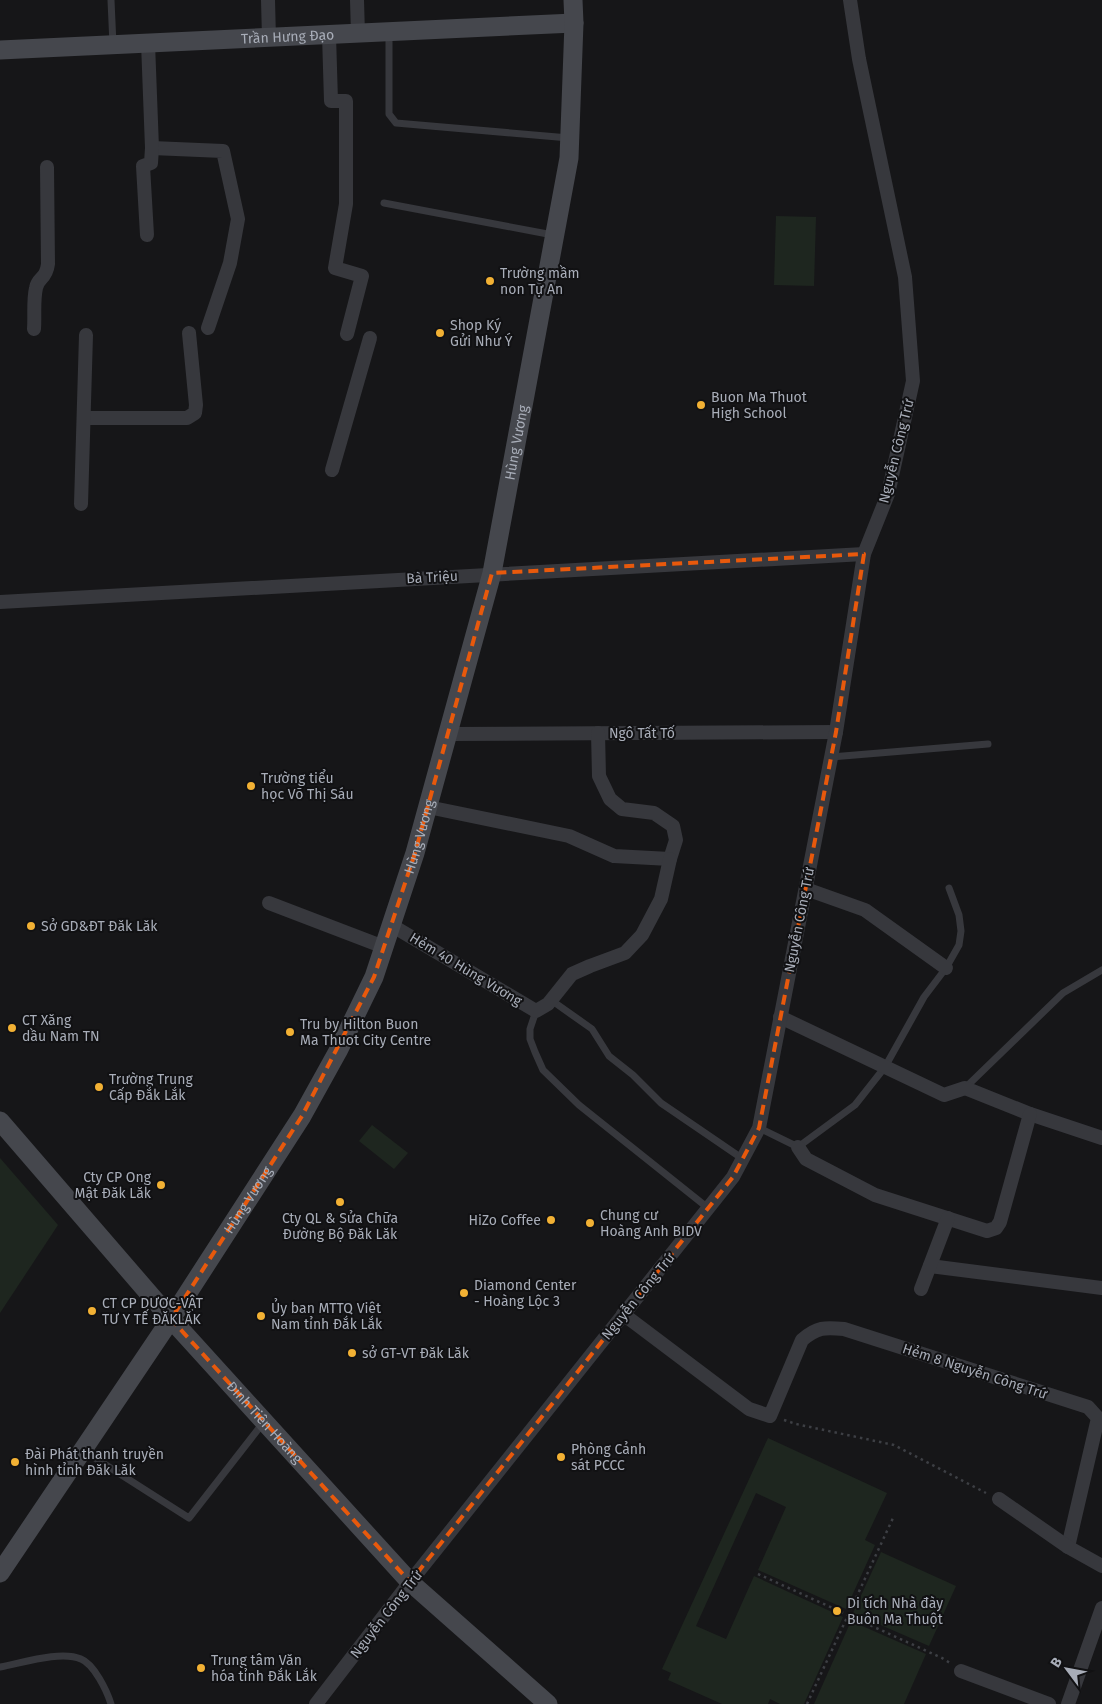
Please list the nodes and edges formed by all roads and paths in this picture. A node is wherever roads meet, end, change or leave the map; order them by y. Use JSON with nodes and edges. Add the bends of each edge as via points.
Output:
{"nodes":[{"id":1,"x":111,"y":0,"type":"edge"},
{"id":2,"x":268,"y":0,"type":"edge"},
{"id":3,"x":358,"y":0,"type":"edge"},
{"id":4,"x":573,"y":0,"type":"edge"},
{"id":5,"x":850,"y":0,"type":"edge"},
{"id":6,"x":574,"y":23,"type":"junction"},
{"id":7,"x":388,"y":32,"type":"junction"},
{"id":8,"x":358,"y":34,"type":"junction"},
{"id":9,"x":329,"y":35,"type":"junction"},
{"id":10,"x":269,"y":38,"type":"junction"},
{"id":11,"x":148,"y":43,"type":"junction"},
{"id":12,"x":113,"y":45,"type":"junction"},
{"id":13,"x":0,"y":50,"type":"edge"},
{"id":14,"x":570,"y":138,"type":"junction"},
{"id":15,"x":152,"y":148,"type":"junction"},
{"id":16,"x":47,"y":167,"type":"dead end"},
{"id":17,"x":384,"y":203,"type":"dead end"},
{"id":18,"x":147,"y":235,"type":"dead end"},
{"id":19,"x":554,"y":235,"type":"junction"},
{"id":20,"x":208,"y":328,"type":"dead end"},
{"id":21,"x":34,"y":329,"type":"dead end"},
{"id":22,"x":189,"y":333,"type":"dead end"},
{"id":23,"x":346,"y":334,"type":"dead end"},
{"id":24,"x":86,"y":335,"type":"dead end"},
{"id":25,"x":370,"y":338,"type":"dead end"},
{"id":26,"x":84,"y":418,"type":"junction"},
{"id":27,"x":332,"y":470,"type":"dead end"},
{"id":28,"x":81,"y":504,"type":"dead end"},
{"id":29,"x":864,"y":554,"type":"junction"},
{"id":30,"x":492,"y":573,"type":"junction"},
{"id":31,"x":0,"y":602,"type":"edge"},
{"id":32,"x":836,"y":732,"type":"junction"},
{"id":33,"x":598,"y":733,"type":"junction"},
{"id":34,"x":449,"y":734,"type":"junction"},
{"id":35,"x":988,"y":744,"type":"dead end"},
{"id":36,"x":831,"y":757,"type":"junction"},
{"id":37,"x":428,"y":807,"type":"junction"},
{"id":38,"x":670,"y":860,"type":"junction"},
{"id":39,"x":949,"y":888,"type":"dead end"},
{"id":40,"x":806,"y":889,"type":"junction"},
{"id":41,"x":270,"y":903,"type":"dead end"},
{"id":42,"x":391,"y":925,"type":"junction"},
{"id":43,"x":384,"y":947,"type":"junction"},
{"id":44,"x":946,"y":968,"type":"junction"},
{"id":45,"x":1102,"y":970,"type":"edge"},
{"id":46,"x":551,"y":1000,"type":"junction"},
{"id":47,"x":536,"y":1011,"type":"junction"},
{"id":48,"x":780,"y":1017,"type":"junction"},
{"id":49,"x":885,"y":1067,"type":"junction"},
{"id":50,"x":965,"y":1088,"type":"junction"},
{"id":51,"x":1030,"y":1114,"type":"junction"},
{"id":52,"x":0,"y":1121,"type":"edge"},
{"id":53,"x":759,"y":1128,"type":"junction"},
{"id":54,"x":1102,"y":1138,"type":"edge"},
{"id":55,"x":798,"y":1147,"type":"junction"},
{"id":56,"x":743,"y":1158,"type":"junction"},
{"id":57,"x":708,"y":1208,"type":"junction"},
{"id":58,"x":948,"y":1218,"type":"junction"},
{"id":59,"x":930,"y":1266,"type":"junction"},
{"id":60,"x":1102,"y":1288,"type":"edge"},
{"id":61,"x":921,"y":1289,"type":"dead end"},
{"id":62,"x":624,"y":1314,"type":"junction"},
{"id":63,"x":171,"y":1319,"type":"junction"},
{"id":64,"x":770,"y":1416,"type":"junction"},
{"id":65,"x":264,"y":1422,"type":"junction"},
{"id":66,"x":84,"y":1451,"type":"junction"},
{"id":67,"x":999,"y":1499,"type":"joint"},
{"id":68,"x":893,"y":1518,"type":"dead end"},
{"id":69,"x":1068,"y":1547,"type":"junction"},
{"id":70,"x":1102,"y":1566,"type":"edge"},
{"id":71,"x":2,"y":1568,"type":"edge"},
{"id":72,"x":758,"y":1574,"type":"dead end"},
{"id":73,"x":410,"y":1582,"type":"junction"},
{"id":74,"x":1102,"y":1608,"type":"edge"},
{"id":75,"x":848,"y":1615,"type":"junction"},
{"id":76,"x":942,"y":1658,"type":"dead end"},
{"id":77,"x":0,"y":1667,"type":"edge"},
{"id":78,"x":961,"y":1671,"type":"dead end"},
{"id":79,"x":111,"y":1704,"type":"edge"},
{"id":80,"x":316,"y":1704,"type":"edge"},
{"id":81,"x":548,"y":1704,"type":"edge"},
{"id":82,"x":807,"y":1704,"type":"edge"},
{"id":83,"x":1049,"y":1704,"type":"edge"},
{"id":84,"x":1068,"y":1704,"type":"edge"}],
"edges":[{"from":1,"to":12,"type":"lane"},
{"from":2,"to":10,"type":"street"},
{"from":3,"to":8,"type":"street"},
{"from":4,"to":6,"type":"street","name":"Hùng Vương"},
{"from":5,"to":29,"type":"street","name":"Nguyễn Công Trứ","via":[[905,277],[913,381],[888,494]]},
{"from":6,"to":7,"type":"street","name":"Trần Hưng Đạo"},
{"from":6,"to":14,"type":"street","name":"Hùng Vương"},
{"from":7,"to":8,"type":"street","name":"Trần Hưng Đạo"},
{"from":7,"to":14,"type":"lane","via":[[389,114],[396,122]]},
{"from":8,"to":9,"type":"street","name":"Trần Hưng Đạo"},
{"from":9,"to":10,"type":"street","name":"Trần Hưng Đạo"},
{"from":9,"to":23,"type":"street","via":[[331,101],[346,101],[346,204],[335,268],[362,276]]},
{"from":10,"to":11,"type":"street","name":"Trần Hưng Đạo"},
{"from":11,"to":12,"type":"street","name":"Trần Hưng Đạo"},
{"from":11,"to":15,"type":"street"},
{"from":12,"to":13,"type":"street","name":"Trần Hưng Đạo"},
{"from":14,"to":19,"type":"street","name":"Hùng Vương"},
{"from":15,"to":18,"type":"street","via":[[152,163],[143,166]]},
{"from":15,"to":20,"type":"street","via":[[223,151],[238,219],[230,262]]},
{"from":16,"to":21,"type":"street","via":[[48,264],[47,274],[36,288]]},
{"from":17,"to":19,"type":"lane"},
{"from":19,"to":30,"type":"street","name":"Hùng Vương"},
{"from":22,"to":26,"type":"street","via":[[195,413],[187,418]]},
{"from":24,"to":26,"type":"street"},
{"from":25,"to":27,"type":"street"},
{"from":26,"to":28,"type":"street"},
{"from":29,"to":30,"type":"street","name":"Bà Triệu"},
{"from":29,"to":32,"type":"street","name":"Nguyễn Công Trứ"},
{"from":30,"to":31,"type":"street","name":"Bà Triệu"},
{"from":30,"to":34,"type":"street","name":"Hùng Vương"},
{"from":32,"to":33,"type":"street","name":"Ngô Tất Tố"},
{"from":32,"to":36,"type":"street","name":"Nguyễn Công Trứ"},
{"from":33,"to":34,"type":"street","name":"Ngô Tất Tố"},
{"from":33,"to":38,"type":"street","name":"Hẻm 40 Hùng Vương","via":[[599,776],[610,799],[622,809],[654,814],[673,826],[676,840]]},
{"from":34,"to":37,"type":"street","name":"Hùng Vương"},
{"from":35,"to":36,"type":"lane"},
{"from":36,"to":40,"type":"street","name":"Nguyễn Công Trứ"},
{"from":37,"to":38,"type":"street","via":[[569,836],[614,856]]},
{"from":37,"to":42,"type":"street","name":"Hùng Vương"},
{"from":38,"to":46,"type":"street","name":"Hẻm 40 Hùng Vương","via":[[661,899],[642,935],[625,953],[572,974]]},
{"from":39,"to":44,"type":"lane","via":[[961,931],[959,945]]},
{"from":40,"to":44,"type":"street","via":[[865,910]]},
{"from":40,"to":48,"type":"street","name":"Nguyễn Công Trứ"},
{"from":41,"to":43,"type":"street"},
{"from":42,"to":43,"type":"street","name":"Hùng Vương"},
{"from":42,"to":47,"type":"street","name":"Hẻm 40 Hùng Vương"},
{"from":43,"to":63,"type":"street","name":"Hùng Vương","via":[[374,977],[302,1116]]},
{"from":44,"to":49,"type":"lane","via":[[924,996]]},
{"from":45,"to":50,"type":"lane","via":[[1063,993]]},
{"from":46,"to":47,"type":"street","name":"Hẻm 40 Hùng Vương"},
{"from":46,"to":56,"type":"lane","via":[[592,1029],[609,1056],[661,1103]]},
{"from":47,"to":57,"type":"lane","via":[[530,1039],[543,1070],[579,1105]]},
{"from":48,"to":49,"type":"street"},
{"from":48,"to":53,"type":"street","name":"Nguyễn Công Trứ"},
{"from":49,"to":50,"type":"street","via":[[944,1095]]},
{"from":49,"to":55,"type":"lane","via":[[855,1105]]},
{"from":50,"to":51,"type":"street"},
{"from":51,"to":54,"type":"street"},
{"from":51,"to":58,"type":"street","via":[[1007,1200],[996,1228],[987,1231]]},
{"from":52,"to":63,"type":"street","name":"Đinh Tiên Hoàng"},
{"from":53,"to":55,"type":"lane"},
{"from":53,"to":56,"type":"street","name":"Nguyễn Công Trứ"},
{"from":55,"to":58,"type":"street","via":[[806,1159],[876,1195]]},
{"from":56,"to":57,"type":"street","name":"Nguyễn Công Trứ","via":[[733,1177]]},
{"from":57,"to":62,"type":"street","name":"Nguyễn Công Trứ"},
{"from":58,"to":59,"type":"street"},
{"from":59,"to":60,"type":"street"},
{"from":59,"to":61,"type":"street"},
{"from":62,"to":64,"type":"street","via":[[749,1409]]},
{"from":62,"to":73,"type":"street","name":"Nguyễn Công Trứ"},
{"from":63,"to":65,"type":"street","name":"Đinh Tiên Hoàng"},
{"from":63,"to":66,"type":"street","name":"Hùng Vương"},
{"from":64,"to":67,"type":"path","via":[[894,1445]]},
{"from":64,"to":69,"type":"street","name":"Hẻm 8 Nguyễn Công Trứ","via":[[802,1340],[812,1331],[829,1328],[844,1329],[1088,1407],[1098,1418]]},
{"from":65,"to":66,"type":"lane","via":[[189,1518]]},
{"from":65,"to":73,"type":"street","name":"Đinh Tiên Hoàng"},
{"from":66,"to":71,"type":"street","name":"Hùng Vương"},
{"from":67,"to":69,"type":"street"},
{"from":68,"to":75,"type":"path"},
{"from":69,"to":70,"type":"street"},
{"from":72,"to":75,"type":"path"},
{"from":73,"to":80,"type":"street","name":"Nguyễn Công Trứ"},
{"from":73,"to":81,"type":"street","name":"Đinh Tiên Hoàng"},
{"from":74,"to":84,"type":"street"},
{"from":75,"to":76,"type":"path"},
{"from":75,"to":82,"type":"path"},
{"from":77,"to":79,"type":"lane","via":[[61,1655],[82,1659],[96,1673]]},
{"from":78,"to":83,"type":"street"}]}
